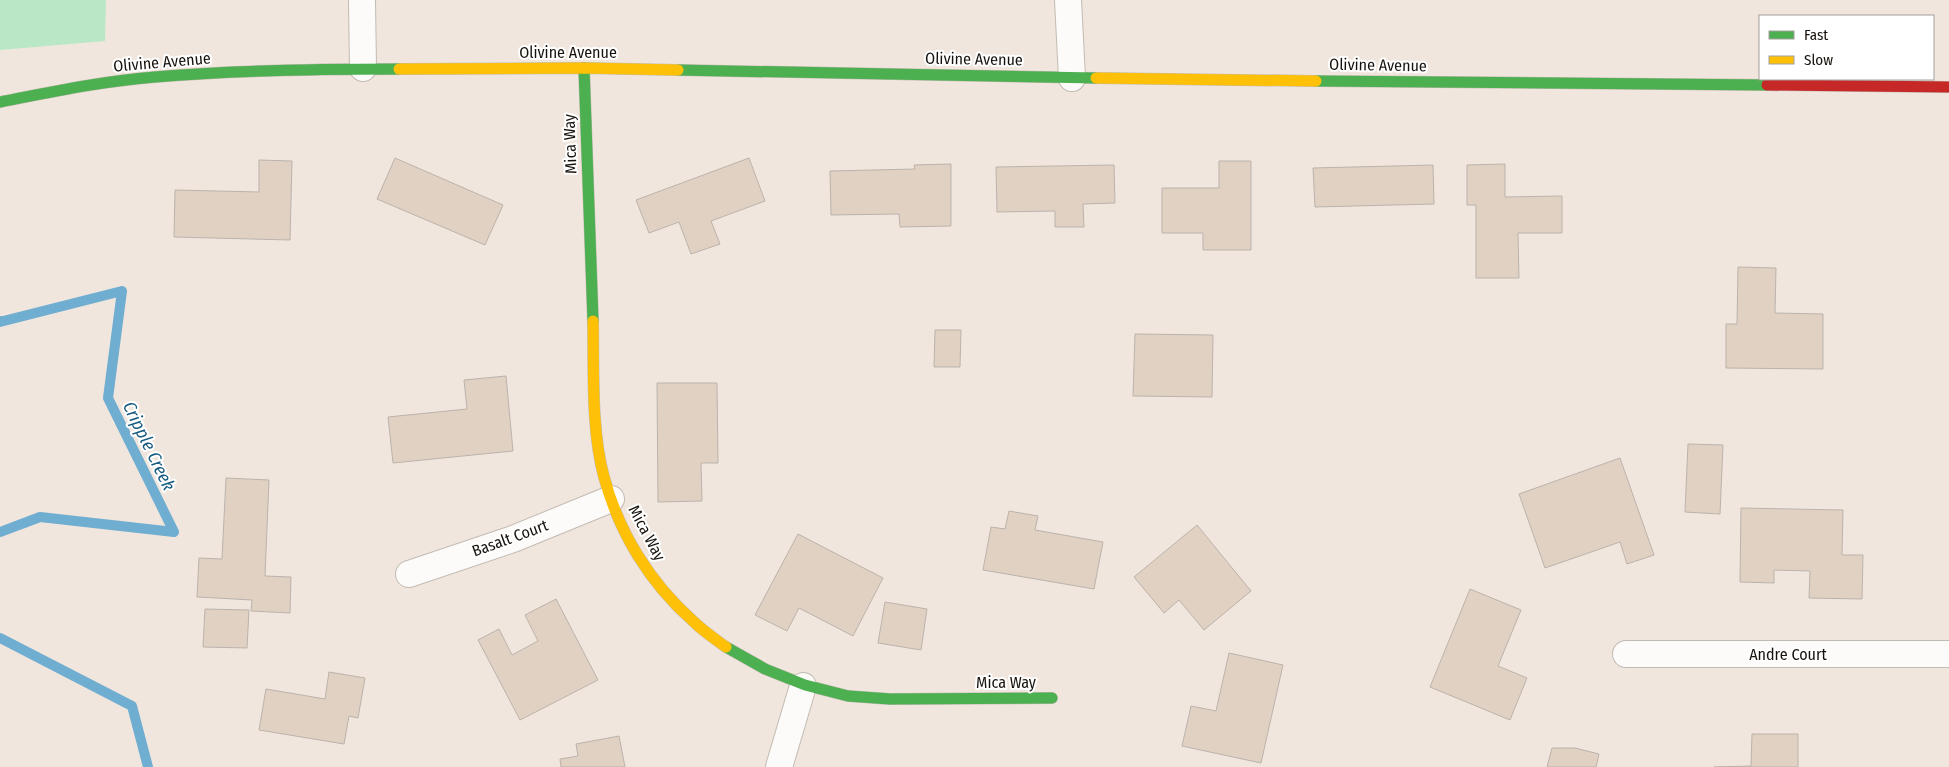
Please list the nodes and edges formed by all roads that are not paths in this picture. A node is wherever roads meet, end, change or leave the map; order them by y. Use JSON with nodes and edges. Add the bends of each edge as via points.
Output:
{"nodes":[{"id":1,"x":362,"y":0,"type":"edge"},
{"id":2,"x":1068,"y":0,"type":"edge"},
{"id":3,"x":362,"y":68,"type":"junction"},
{"id":4,"x":584,"y":68,"type":"junction"},
{"id":5,"x":1072,"y":78,"type":"junction"},
{"id":6,"x":1949,"y":88,"type":"edge"},
{"id":7,"x":0,"y":102,"type":"edge"},
{"id":8,"x":611,"y":499,"type":"junction"},
{"id":9,"x":409,"y":574,"type":"dead end"},
{"id":10,"x":1626,"y":654,"type":"dead end"},
{"id":11,"x":1949,"y":654,"type":"edge"},
{"id":12,"x":803,"y":686,"type":"junction"},
{"id":13,"x":1052,"y":698,"type":"dead end"},
{"id":14,"x":779,"y":767,"type":"edge"}],
"edges":[{"from":1,"to":3,"type":"street"},
{"from":2,"to":5,"type":"street"},
{"from":3,"to":4,"type":"street","name":"Olivine Avenue"},
{"from":3,"to":7,"type":"street","name":"Olivine Avenue","via":[[153,77]]},
{"from":4,"to":5,"type":"street","name":"Olivine Avenue"},
{"from":4,"to":8,"type":"street","name":"Mica Way","via":[[596,424]]},
{"from":5,"to":6,"type":"street","name":"Olivine Avenue"},
{"from":8,"to":9,"type":"street","name":"Basalt Court","via":[[512,539]]},
{"from":8,"to":12,"type":"street","name":"Mica Way","via":[[634,550],[658,586],[693,623],[734,654],[771,674]]},
{"from":10,"to":11,"type":"street","name":"Andre Court"},
{"from":12,"to":13,"type":"street","name":"Mica Way","via":[[850,697],[889,699]]},
{"from":12,"to":14,"type":"street"}]}
